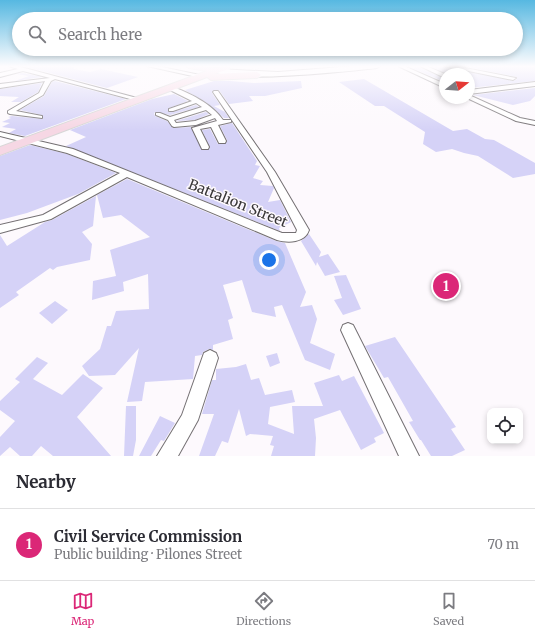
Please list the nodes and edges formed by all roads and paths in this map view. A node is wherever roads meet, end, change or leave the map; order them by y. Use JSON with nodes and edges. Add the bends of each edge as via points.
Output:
{"nodes":[{"id":1,"x":45,"y":87,"type":"edge"},
{"id":2,"x":93,"y":87,"type":"edge"},
{"id":3,"x":165,"y":87,"type":"edge"},
{"id":4,"x":508,"y":87,"type":"edge"},
{"id":5,"x":170,"y":88,"type":"joint"},
{"id":6,"x":475,"y":91,"type":"edge"},
{"id":7,"x":216,"y":92,"type":"dead end"},
{"id":8,"x":134,"y":98,"type":"junction"},
{"id":9,"x":475,"y":100,"type":"edge"},
{"id":10,"x":196,"y":101,"type":"junction"},
{"id":11,"x":207,"y":107,"type":"junction"},
{"id":12,"x":171,"y":110,"type":"dead end"},
{"id":13,"x":158,"y":114,"type":"dead end"},
{"id":14,"x":217,"y":115,"type":"junction"},
{"id":15,"x":40,"y":117,"type":"dead end"},
{"id":16,"x":170,"y":119,"type":"junction"},
{"id":17,"x":236,"y":120,"type":"junction"},
{"id":18,"x":222,"y":123,"type":"junction"},
{"id":19,"x":535,"y":123,"type":"edge"},
{"id":20,"x":214,"y":125,"type":"junction"},
{"id":21,"x":0,"y":134,"type":"edge"},
{"id":22,"x":24,"y":139,"type":"junction"},
{"id":23,"x":222,"y":141,"type":"dead end"},
{"id":24,"x":0,"y":146,"type":"edge"},
{"id":25,"x":205,"y":147,"type":"dead end"},
{"id":26,"x":0,"y":151,"type":"edge"},
{"id":27,"x":127,"y":173,"type":"junction"},
{"id":28,"x":0,"y":229,"type":"edge"},
{"id":29,"x":348,"y":330,"type":"dead end"},
{"id":30,"x":210,"y":358,"type":"dead end"},
{"id":31,"x":167,"y":456,"type":"edge"},
{"id":32,"x":409,"y":456,"type":"edge"}],
"edges":[{"from":1,"to":15,"type":"street","via":[[41,94],[10,112]]},
{"from":2,"to":8,"type":"street"},
{"from":3,"to":8,"type":"main road"},
{"from":4,"to":6,"type":"street"},
{"from":5,"to":10,"type":"street"},
{"from":5,"to":22,"type":"main road"},
{"from":7,"to":17,"type":"street","name":"Battalion Street"},
{"from":8,"to":22,"type":"main road"},
{"from":9,"to":19,"type":"street","via":[[518,120]]},
{"from":10,"to":11,"type":"street"},
{"from":10,"to":12,"type":"street"},
{"from":11,"to":14,"type":"street"},
{"from":11,"to":16,"type":"street"},
{"from":13,"to":16,"type":"street"},
{"from":14,"to":16,"type":"street","via":[[196,123],[174,125]]},
{"from":14,"to":18,"type":"street"},
{"from":17,"to":18,"type":"street"},
{"from":17,"to":27,"type":"street","name":"Battalion Street","via":[[270,172],[302,230],[298,237],[281,237]]},
{"from":18,"to":20,"type":"street"},
{"from":20,"to":23,"type":"street"},
{"from":20,"to":25,"type":"street","via":[[196,128]]},
{"from":21,"to":22,"type":"street","name":"Battalion Street"},
{"from":22,"to":24,"type":"main road"},
{"from":22,"to":26,"type":"main road"},
{"from":22,"to":27,"type":"street","name":"Battalion Street","via":[[70,151]]},
{"from":27,"to":28,"type":"street","via":[[47,217]]},
{"from":29,"to":32,"type":"street"},
{"from":30,"to":31,"type":"street","via":[[189,420]]}]}
